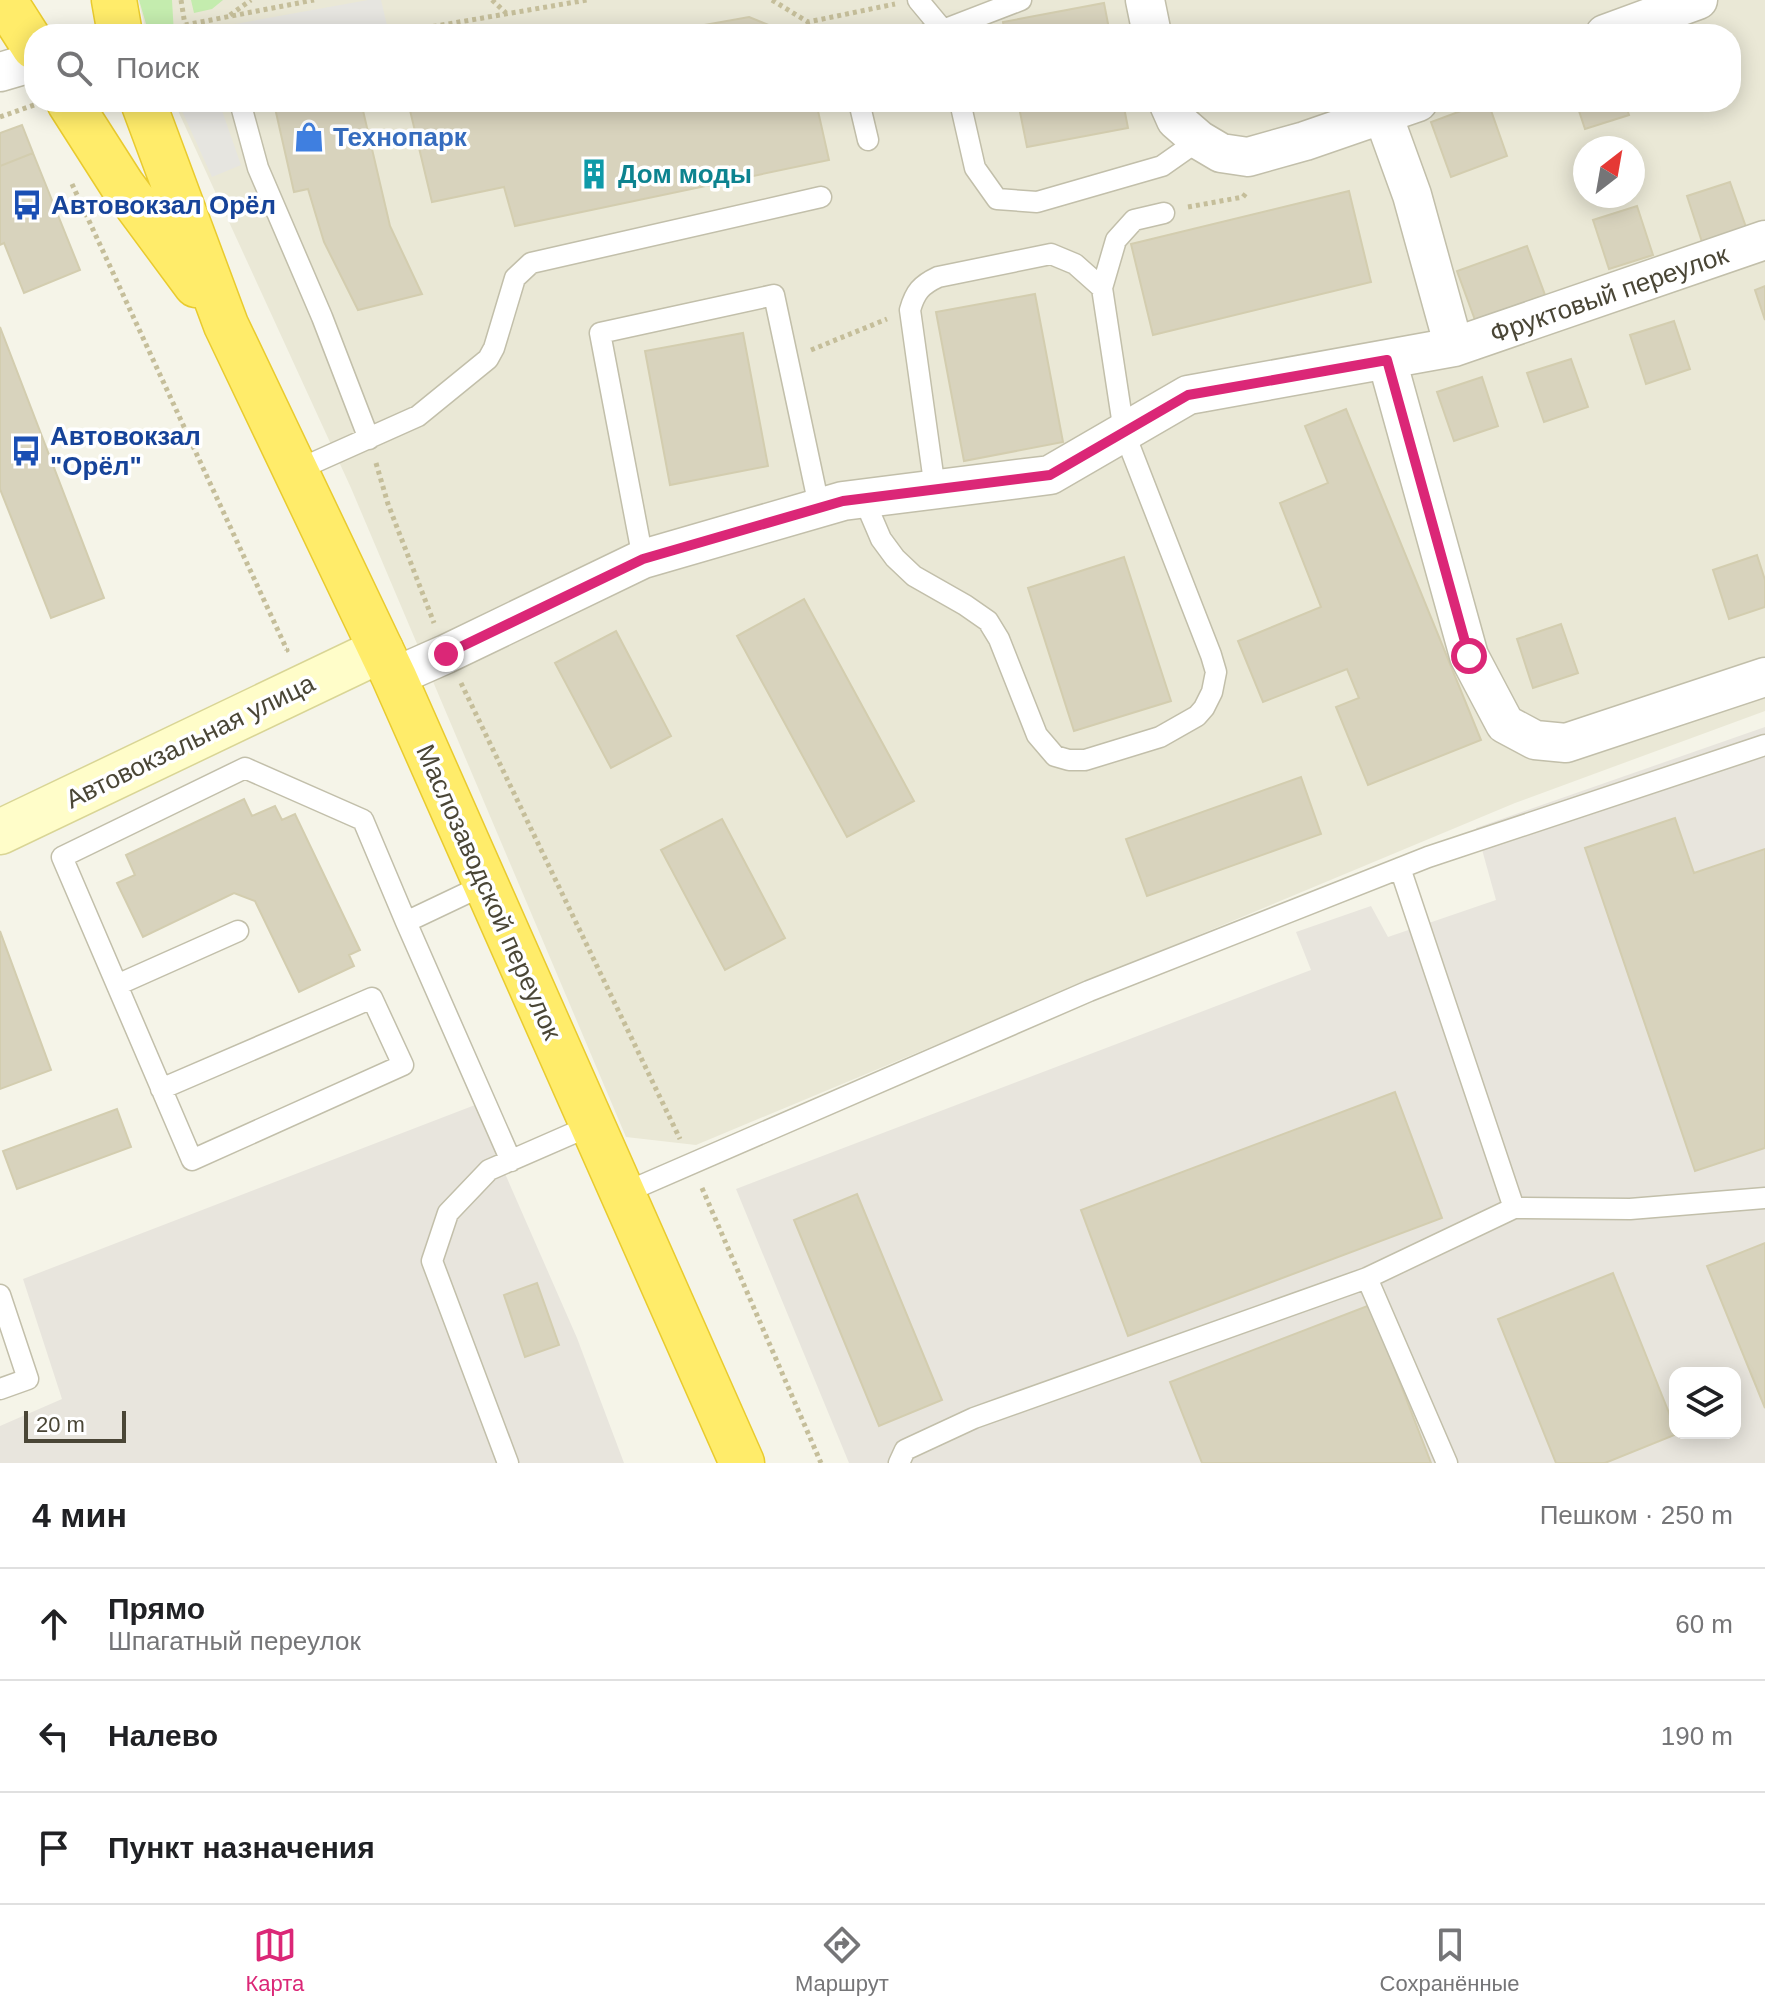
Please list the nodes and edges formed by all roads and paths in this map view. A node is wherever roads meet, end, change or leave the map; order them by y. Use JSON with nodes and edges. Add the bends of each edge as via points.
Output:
{"nodes":[{"id":1,"x":4,"y":0,"type":"edge"},
{"id":2,"x":114,"y":0,"type":"edge"},
{"id":3,"x":181,"y":0,"type":"edge"},
{"id":4,"x":251,"y":0,"type":"edge"},
{"id":5,"x":314,"y":0,"type":"edge"},
{"id":6,"x":492,"y":0,"type":"edge"},
{"id":7,"x":587,"y":0,"type":"edge"},
{"id":8,"x":772,"y":0,"type":"edge"},
{"id":9,"x":1021,"y":0,"type":"edge"},
{"id":10,"x":1145,"y":0,"type":"edge"},
{"id":11,"x":1698,"y":0,"type":"edge"},
{"id":12,"x":909,"y":2,"type":"edge"},
{"id":13,"x":507,"y":14,"type":"junction"},
{"id":14,"x":226,"y":18,"type":"junction"},
{"id":15,"x":118,"y":24,"type":"edge"},
{"id":16,"x":185,"y":24,"type":"edge"},
{"id":17,"x":191,"y":24,"type":"edge"},
{"id":18,"x":448,"y":24,"type":"edge"},
{"id":19,"x":930,"y":24,"type":"edge"},
{"id":20,"x":961,"y":24,"type":"edge"},
{"id":21,"x":1150,"y":24,"type":"edge"},
{"id":22,"x":1632,"y":24,"type":"edge"},
{"id":23,"x":24,"y":31,"type":"edge"},
{"id":24,"x":24,"y":65,"type":"edge"},
{"id":25,"x":0,"y":72,"type":"edge"},
{"id":26,"x":24,"y":111,"type":"edge"},
{"id":27,"x":60,"y":112,"type":"edge"},
{"id":28,"x":147,"y":112,"type":"edge"},
{"id":29,"x":243,"y":112,"type":"edge"},
{"id":30,"x":861,"y":112,"type":"edge"},
{"id":31,"x":962,"y":112,"type":"edge"},
{"id":32,"x":1172,"y":112,"type":"edge"},
{"id":33,"x":1388,"y":112,"type":"edge"},
{"id":34,"x":1401,"y":112,"type":"edge"},
{"id":35,"x":0,"y":117,"type":"edge"},
{"id":36,"x":868,"y":140,"type":"dead end"},
{"id":37,"x":1199,"y":140,"type":"junction"},
{"id":38,"x":68,"y":175,"type":"dead end"},
{"id":39,"x":821,"y":197,"type":"dead end"},
{"id":40,"x":1164,"y":213,"type":"dead end"},
{"id":41,"x":1765,"y":240,"type":"edge"},
{"id":42,"x":1102,"y":288,"type":"junction"},
{"id":43,"x":910,"y":310,"type":"junction"},
{"id":44,"x":226,"y":325,"type":"junction"},
{"id":45,"x":1454,"y":347,"type":"junction"},
{"id":46,"x":787,"y":359,"type":"junction"},
{"id":47,"x":1387,"y":360,"type":"junction"},
{"id":48,"x":1124,"y":432,"type":"junction"},
{"id":49,"x":369,"y":439,"type":"junction"},
{"id":50,"x":295,"y":471,"type":"junction"},
{"id":51,"x":935,"y":489,"type":"junction"},
{"id":52,"x":863,"y":497,"type":"junction"},
{"id":53,"x":819,"y":506,"type":"junction"},
{"id":54,"x":643,"y":559,"type":"junction"},
{"id":55,"x":446,"y":654,"type":"junction"},
{"id":56,"x":274,"y":658,"type":"dead end"},
{"id":57,"x":387,"y":663,"type":"junction"},
{"id":58,"x":1765,"y":677,"type":"edge"},
{"id":59,"x":1765,"y":745,"type":"edge"},
{"id":60,"x":0,"y":832,"type":"edge"},
{"id":61,"x":1400,"y":868,"type":"junction"},
{"id":62,"x":486,"y":884,"type":"junction"},
{"id":63,"x":406,"y":922,"type":"junction"},
{"id":64,"x":238,"y":931,"type":"dead end"},
{"id":65,"x":117,"y":985,"type":"junction"},
{"id":66,"x":161,"y":1089,"type":"junction"},
{"id":67,"x":592,"y":1125,"type":"junction"},
{"id":68,"x":511,"y":1161,"type":"junction"},
{"id":69,"x":691,"y":1163,"type":"junction"},
{"id":70,"x":624,"y":1193,"type":"junction"},
{"id":71,"x":1765,"y":1198,"type":"edge"},
{"id":72,"x":1514,"y":1208,"type":"junction"},
{"id":73,"x":1367,"y":1278,"type":"junction"},
{"id":74,"x":0,"y":1295,"type":"edge"},
{"id":75,"x":0,"y":1389,"type":"edge"},
{"id":76,"x":508,"y":1463,"type":"edge"},
{"id":77,"x":742,"y":1463,"type":"edge"},
{"id":78,"x":821,"y":1463,"type":"edge"},
{"id":79,"x":899,"y":1463,"type":"edge"},
{"id":80,"x":1447,"y":1463,"type":"edge"}],
"edges":[{"from":1,"to":23,"type":"highway"},
{"from":2,"to":15,"type":"highway"},
{"from":3,"to":16,"type":"path"},
{"from":4,"to":14,"type":"path"},
{"from":5,"to":14,"type":"path"},
{"from":6,"to":13,"type":"path"},
{"from":7,"to":13,"type":"path"},
{"from":8,"to":12,"type":"path","via":[[808,22]]},
{"from":9,"to":20,"type":"lane"},
{"from":10,"to":21,"type":"street"},
{"from":11,"to":22,"type":"street"},
{"from":12,"to":19,"type":"lane"},
{"from":13,"to":18,"type":"path"},
{"from":14,"to":17,"type":"path"},
{"from":24,"to":25,"type":"street"},
{"from":26,"to":35,"type":"path"},
{"from":27,"to":44,"type":"highway","name":"Маслозаводской переулок","via":[[122,185]]},
{"from":28,"to":44,"type":"highway","name":"Маслозаводской переулок"},
{"from":29,"to":49,"type":"lane","via":[[258,168]]},
{"from":30,"to":36,"type":"lane"},
{"from":31,"to":37,"type":"lane","via":[[975,168],[997,199],[1037,202],[1162,166]]},
{"from":32,"to":37,"type":"street"},
{"from":33,"to":37,"type":"street","via":[[1248,157],[1221,153]]},
{"from":34,"to":45,"type":"street","via":[[1412,195]]},
{"from":38,"to":56,"type":"path","via":[[287,650]]},
{"from":39,"to":49,"type":"lane","via":[[531,263],[515,278],[488,359],[418,416]]},
{"from":40,"to":42,"type":"lane","via":[[1134,220],[1116,240]]},
{"from":41,"to":45,"type":"street","name":"Фруктовый переулок"},
{"from":42,"to":43,"type":"lane","via":[[1075,264],[1051,254],[938,277],[914,294]]},
{"from":42,"to":48,"type":"lane"},
{"from":43,"to":46,"type":"path"},
{"from":43,"to":51,"type":"lane"},
{"from":44,"to":50,"type":"highway","name":"Маслозаводской переулок"},
{"from":45,"to":47,"type":"street","name":"Фруктовый переулок"},
{"from":46,"to":53,"type":"lane"},
{"from":46,"to":54,"type":"lane","via":[[774,295],[600,333]]},
{"from":47,"to":48,"type":"street","name":"Фруктовый переулок","via":[[1188,395]]},
{"from":47,"to":58,"type":"street","via":[[1469,656],[1505,724],[1535,740],[1566,743]]},
{"from":48,"to":51,"type":"street","via":[[1050,475]]},
{"from":48,"to":52,"type":"lane","via":[[1216,672],[1212,692],[1197,716],[1160,737],[1085,760],[1069,760],[1048,750],[988,621],[914,576],[895,558]]},
{"from":49,"to":50,"type":"lane"},
{"from":49,"to":55,"type":"path","via":[[388,504]]},
{"from":50,"to":57,"type":"highway","name":"Маслозаводской переулок"},
{"from":51,"to":52,"type":"street"},
{"from":52,"to":53,"type":"street"},
{"from":53,"to":54,"type":"street"},
{"from":54,"to":55,"type":"street"},
{"from":55,"to":57,"type":"street"},
{"from":55,"to":69,"type":"path"},
{"from":57,"to":60,"type":"street","name":"Автовокзальная улица"},
{"from":57,"to":62,"type":"highway","name":"Маслозаводской переулок"},
{"from":59,"to":61,"type":"lane"},
{"from":61,"to":69,"type":"lane","via":[[1089,991]]},
{"from":61,"to":72,"type":"lane"},
{"from":62,"to":63,"type":"lane"},
{"from":62,"to":67,"type":"highway","name":"Маслозаводской переулок"},
{"from":63,"to":65,"type":"lane","via":[[363,820],[245,768],[62,857]]},
{"from":63,"to":68,"type":"lane"},
{"from":64,"to":65,"type":"lane"},
{"from":65,"to":66,"type":"lane"},
{"from":66,"to":66,"type":"lane","via":[[192,1160],[403,1065],[372,998]]},
{"from":67,"to":68,"type":"lane"},
{"from":67,"to":70,"type":"highway","name":"Маслозаводской переулок"},
{"from":68,"to":76,"type":"lane","via":[[489,1170],[448,1213],[432,1261]]},
{"from":69,"to":70,"type":"lane"},
{"from":69,"to":78,"type":"path"},
{"from":70,"to":77,"type":"highway","name":"Маслозаводской переулок"},
{"from":71,"to":72,"type":"lane","via":[[1630,1209]]},
{"from":72,"to":73,"type":"lane"},
{"from":73,"to":79,"type":"lane","via":[[974,1418],[905,1450]]},
{"from":73,"to":80,"type":"lane"},
{"from":74,"to":75,"type":"lane","via":[[28,1379]]}]}
